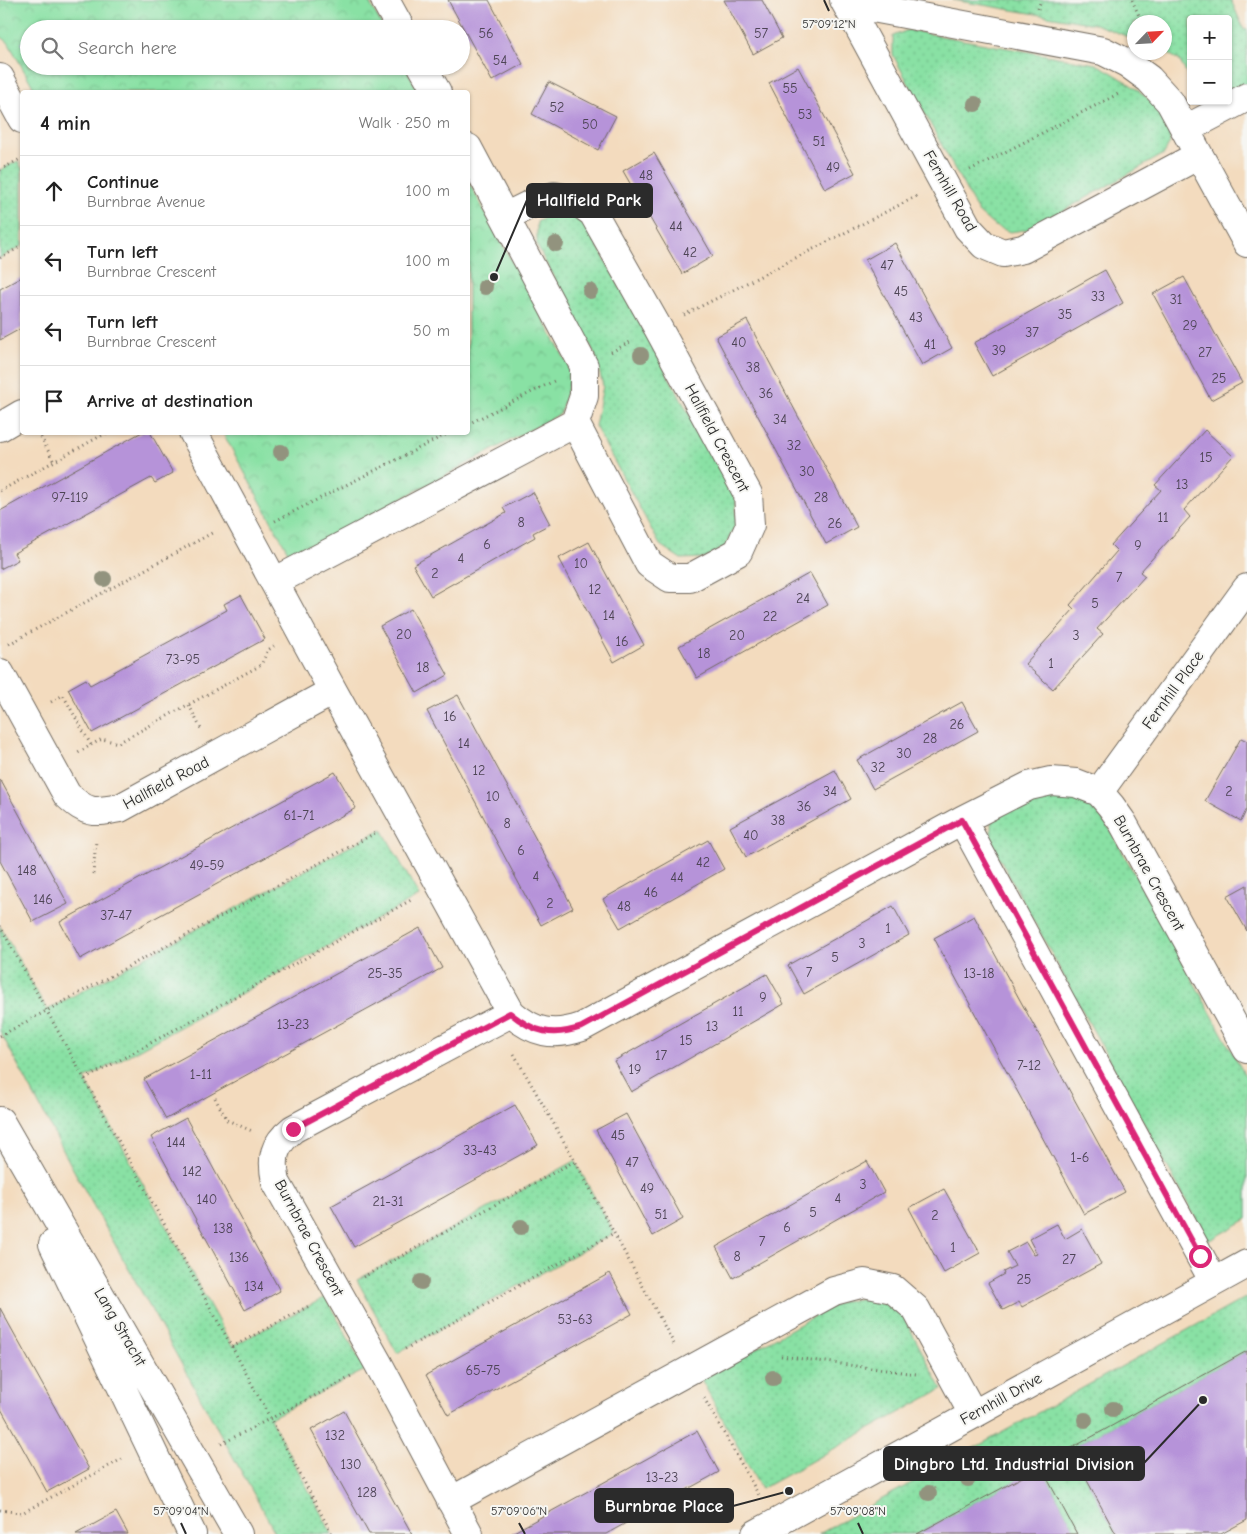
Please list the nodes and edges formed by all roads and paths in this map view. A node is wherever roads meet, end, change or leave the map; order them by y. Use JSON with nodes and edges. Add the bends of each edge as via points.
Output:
{"nodes":[{"id":1,"x":385,"y":0,"type":"edge"},
{"id":2,"x":1132,"y":0,"type":"edge"},
{"id":3,"x":845,"y":2,"type":"edge"},
{"id":4,"x":1139,"y":15,"type":"edge"},
{"id":5,"x":396,"y":20,"type":"edge"},
{"id":6,"x":427,"y":75,"type":"edge"},
{"id":7,"x":0,"y":78,"type":"edge"},
{"id":8,"x":1149,"y":78,"type":"junction"},
{"id":9,"x":436,"y":90,"type":"edge"},
{"id":10,"x":1247,"y":97,"type":"edge"},
{"id":11,"x":20,"y":115,"type":"edge"},
{"id":12,"x":1186,"y":129,"type":"junction"},
{"id":13,"x":470,"y":152,"type":"edge"},
{"id":14,"x":1199,"y":155,"type":"junction"},
{"id":15,"x":20,"y":159,"type":"edge"},
{"id":16,"x":0,"y":170,"type":"edge"},
{"id":17,"x":944,"y":183,"type":"junction"},
{"id":18,"x":505,"y":217,"type":"junction"},
{"id":19,"x":1247,"y":243,"type":"edge"},
{"id":20,"x":20,"y":247,"type":"edge"},
{"id":21,"x":0,"y":258,"type":"edge"},
{"id":22,"x":658,"y":328,"type":"junction"},
{"id":23,"x":584,"y":366,"type":"junction"},
{"id":24,"x":20,"y":415,"type":"edge"},
{"id":25,"x":470,"y":423,"type":"edge"},
{"id":26,"x":575,"y":423,"type":"junction"},
{"id":27,"x":0,"y":427,"type":"edge"},
{"id":28,"x":40,"y":435,"type":"edge"},
{"id":29,"x":103,"y":435,"type":"edge"},
{"id":30,"x":195,"y":435,"type":"edge"},
{"id":31,"x":445,"y":435,"type":"edge"},
{"id":32,"x":54,"y":462,"type":"junction"},
{"id":33,"x":0,"y":491,"type":"edge"},
{"id":34,"x":267,"y":525,"type":"dead end"},
{"id":35,"x":216,"y":531,"type":"dead end"},
{"id":36,"x":274,"y":582,"type":"junction"},
{"id":37,"x":1247,"y":588,"type":"edge"},
{"id":38,"x":280,"y":643,"type":"dead end"},
{"id":39,"x":2,"y":660,"type":"edge"},
{"id":40,"x":333,"y":692,"type":"junction"},
{"id":41,"x":63,"y":695,"type":"dead end"},
{"id":42,"x":189,"y":705,"type":"junction"},
{"id":43,"x":204,"y":733,"type":"dead end"},
{"id":44,"x":91,"y":745,"type":"junction"},
{"id":45,"x":71,"y":757,"type":"dead end"},
{"id":46,"x":1099,"y":792,"type":"junction"},
{"id":47,"x":962,"y":820,"type":"junction"},
{"id":48,"x":382,"y":829,"type":"dead end"},
{"id":49,"x":96,"y":837,"type":"dead end"},
{"id":50,"x":94,"y":874,"type":"dead end"},
{"id":51,"x":418,"y":896,"type":"dead end"},
{"id":52,"x":0,"y":926,"type":"edge"},
{"id":53,"x":47,"y":1010,"type":"junction"},
{"id":54,"x":510,"y":1013,"type":"junction"},
{"id":55,"x":0,"y":1036,"type":"edge"},
{"id":56,"x":511,"y":1048,"type":"dead end"},
{"id":57,"x":1247,"y":1049,"type":"edge"},
{"id":58,"x":85,"y":1079,"type":"junction"},
{"id":59,"x":215,"y":1098,"type":"dead end"},
{"id":60,"x":0,"y":1120,"type":"edge"},
{"id":61,"x":0,"y":1134,"type":"edge"},
{"id":62,"x":259,"y":1135,"type":"dead end"},
{"id":63,"x":576,"y":1161,"type":"junction"},
{"id":64,"x":614,"y":1232,"type":"junction"},
{"id":65,"x":1247,"y":1264,"type":"edge"},
{"id":66,"x":357,"y":1280,"type":"dead end"},
{"id":67,"x":1214,"y":1282,"type":"junction"},
{"id":68,"x":317,"y":1302,"type":"dead end"},
{"id":69,"x":232,"y":1346,"type":"junction"},
{"id":70,"x":397,"y":1353,"type":"dead end"},
{"id":71,"x":780,"y":1356,"type":"dead end"},
{"id":72,"x":689,"y":1371,"type":"junction"},
{"id":73,"x":356,"y":1374,"type":"dead end"},
{"id":74,"x":960,"y":1387,"type":"junction"},
{"id":75,"x":974,"y":1414,"type":"junction"},
{"id":76,"x":270,"y":1418,"type":"junction"},
{"id":77,"x":220,"y":1444,"type":"dead end"},
{"id":78,"x":123,"y":1459,"type":"dead end"},
{"id":79,"x":760,"y":1498,"type":"dead end"},
{"id":80,"x":451,"y":1501,"type":"junction"},
{"id":81,"x":0,"y":1510,"type":"edge"},
{"id":82,"x":192,"y":1534,"type":"edge"},
{"id":83,"x":238,"y":1534,"type":"edge"},
{"id":84,"x":332,"y":1534,"type":"edge"},
{"id":85,"x":469,"y":1534,"type":"edge"},
{"id":86,"x":756,"y":1534,"type":"edge"}],
"edges":[{"from":1,"to":5,"type":"street"},
{"from":2,"to":4,"type":"path"},
{"from":3,"to":8,"type":"street","name":"Fernhill Road","via":[[1103,51]]},
{"from":3,"to":17,"type":"street","name":"Fernhill Road"},
{"from":6,"to":9,"type":"street"},
{"from":7,"to":11,"type":"street"},
{"from":8,"to":12,"type":"street","name":"Fernhill Road","via":[[1170,102]]},
{"from":8,"to":17,"type":"path"},
{"from":10,"to":12,"type":"street"},
{"from":12,"to":14,"type":"street","name":"Fernhill Road"},
{"from":13,"to":18,"type":"street"},
{"from":14,"to":17,"type":"street","name":"Fernhill Road","via":[[1023,249],[1003,253],[984,245],[968,228]]},
{"from":14,"to":19,"type":"street","name":"Fernhill Road"},
{"from":15,"to":16,"type":"path"},
{"from":17,"to":22,"type":"path"},
{"from":18,"to":22,"type":"street","name":"Hallfield Crescent","via":[[554,196],[575,200],[593,214]]},
{"from":18,"to":23,"type":"street"},
{"from":20,"to":21,"type":"path"},
{"from":22,"to":23,"type":"path"},
{"from":22,"to":26,"type":"street","name":"Hallfield Crescent","via":[[748,494],[750,525],[738,552],[690,578],[670,578],[649,564]]},
{"from":23,"to":25,"type":"path"},
{"from":23,"to":26,"type":"street","via":[[584,396]]},
{"from":24,"to":27,"type":"street"},
{"from":26,"to":36,"type":"street"},
{"from":28,"to":32,"type":"path"},
{"from":29,"to":32,"type":"path"},
{"from":30,"to":36,"type":"street"},
{"from":31,"to":34,"type":"path"},
{"from":32,"to":33,"type":"path"},
{"from":35,"to":39,"type":"path"},
{"from":36,"to":40,"type":"street"},
{"from":37,"to":46,"type":"street","name":"Fernhill Place"},
{"from":38,"to":42,"type":"path","via":[[268,650],[261,665]]},
{"from":39,"to":40,"type":"street","name":"Hallfield Road","via":[[67,795],[81,808],[97,813],[120,808]]},
{"from":40,"to":54,"type":"street"},
{"from":41,"to":44,"type":"path"},
{"from":42,"to":43,"type":"path"},
{"from":42,"to":44,"type":"path","via":[[118,743],[102,739]]},
{"from":44,"to":45,"type":"path"},
{"from":46,"to":47,"type":"street","name":"Burnbrae Crescent","via":[[1076,783],[1051,781],[1029,786]]},
{"from":46,"to":57,"type":"street","name":"Burnbrae Crescent","via":[[1123,823]]},
{"from":47,"to":54,"type":"street","name":"Burnbrae Crescent","via":[[582,1027],[567,1032],[537,1030]]},
{"from":47,"to":67,"type":"street"},
{"from":48,"to":53,"type":"path"},
{"from":49,"to":50,"type":"path"},
{"from":51,"to":58,"type":"path"},
{"from":52,"to":53,"type":"path"},
{"from":53,"to":55,"type":"path"},
{"from":53,"to":58,"type":"path"},
{"from":54,"to":80,"type":"street","name":"Burnbrae Crescent","via":[[293,1129],[275,1150],[273,1167],[276,1182]]},
{"from":56,"to":63,"type":"path"},
{"from":58,"to":69,"type":"path"},
{"from":59,"to":62,"type":"path","via":[[227,1120]]},
{"from":60,"to":83,"type":"street","name":"Lang Stracht"},
{"from":61,"to":82,"type":"street","name":"Lang Stracht"},
{"from":63,"to":64,"type":"path"},
{"from":63,"to":66,"type":"path"},
{"from":64,"to":70,"type":"path"},
{"from":64,"to":72,"type":"path"},
{"from":65,"to":67,"type":"street","name":"Fernhill Drive"},
{"from":67,"to":75,"type":"street","name":"Fernhill Drive"},
{"from":68,"to":69,"type":"path"},
{"from":69,"to":76,"type":"path"},
{"from":71,"to":74,"type":"path","via":[[936,1377]]},
{"from":72,"to":74,"type":"street","via":[[834,1291],[864,1283],[893,1289],[916,1309]]},
{"from":72,"to":79,"type":"path"},
{"from":72,"to":80,"type":"street"},
{"from":73,"to":76,"type":"path"},
{"from":74,"to":75,"type":"street"},
{"from":75,"to":86,"type":"street","name":"Fernhill Drive"},
{"from":76,"to":77,"type":"path"},
{"from":76,"to":84,"type":"path"},
{"from":78,"to":81,"type":"path","via":[[22,1513]]},
{"from":80,"to":85,"type":"street","name":"Burnbrae Crescent"}]}
